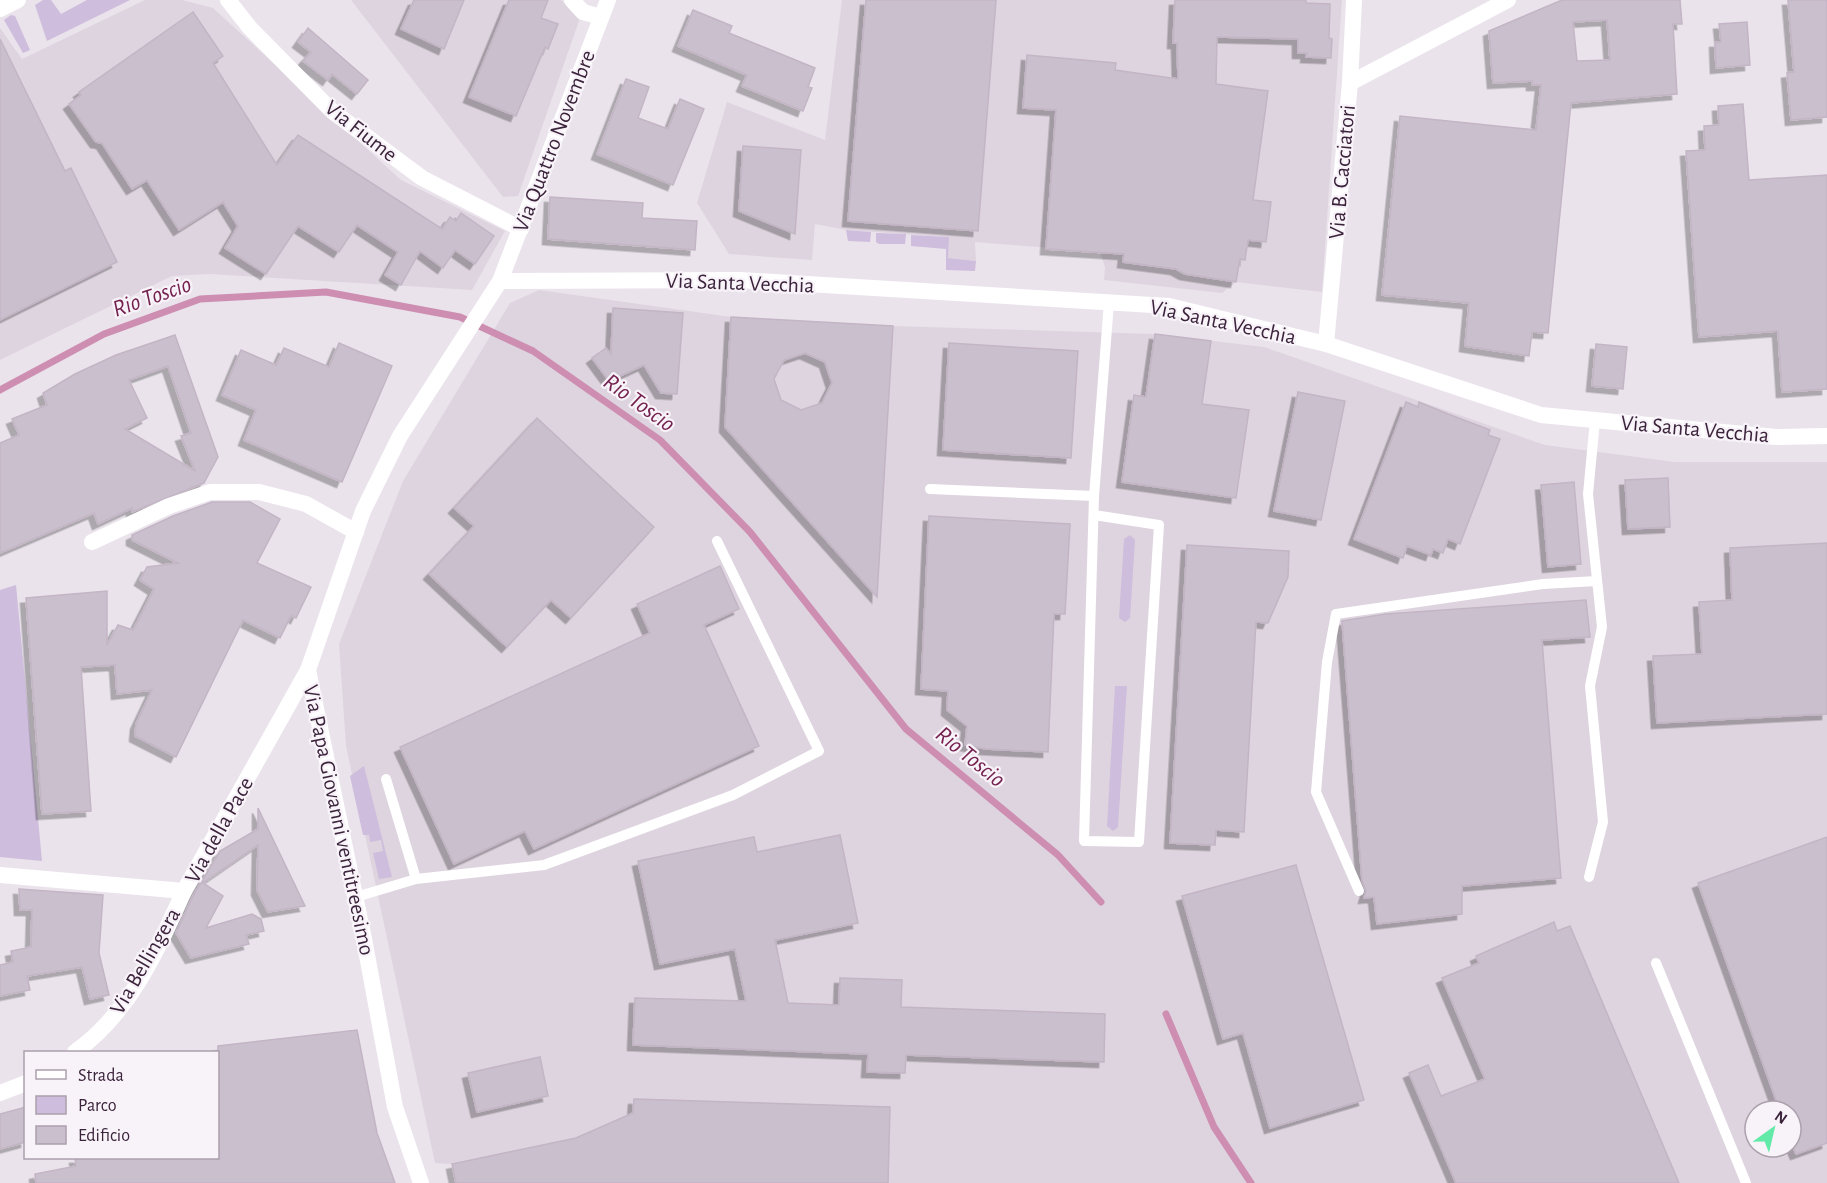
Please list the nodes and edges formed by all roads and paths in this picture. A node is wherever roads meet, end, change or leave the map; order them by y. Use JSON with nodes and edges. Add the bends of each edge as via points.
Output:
{"nodes":[{"id":1,"x":18,"y":0,"type":"edge"},
{"id":2,"x":228,"y":0,"type":"edge"},
{"id":3,"x":572,"y":0,"type":"edge"},
{"id":4,"x":608,"y":0,"type":"edge"},
{"id":5,"x":1354,"y":0,"type":"edge"},
{"id":6,"x":1508,"y":0,"type":"edge"},
{"id":7,"x":0,"y":9,"type":"edge"},
{"id":8,"x":601,"y":18,"type":"junction"},
{"id":9,"x":1350,"y":83,"type":"junction"},
{"id":10,"x":521,"y":230,"type":"junction"},
{"id":11,"x":500,"y":281,"type":"junction"},
{"id":12,"x":1109,"y":303,"type":"junction"},
{"id":13,"x":1326,"y":344,"type":"junction"},
{"id":14,"x":1595,"y":420,"type":"junction"},
{"id":15,"x":1827,"y":436,"type":"edge"},
{"id":16,"x":930,"y":489,"type":"dead end"},
{"id":17,"x":1095,"y":496,"type":"junction"},
{"id":18,"x":1094,"y":514,"type":"junction"},
{"id":19,"x":356,"y":532,"type":"junction"},
{"id":20,"x":717,"y":541,"type":"dead end"},
{"id":21,"x":92,"y":542,"type":"dead end"},
{"id":22,"x":1597,"y":581,"type":"junction"},
{"id":23,"x":308,"y":670,"type":"junction"},
{"id":24,"x":386,"y":779,"type":"dead end"},
{"id":25,"x":0,"y":875,"type":"edge"},
{"id":26,"x":1589,"y":878,"type":"dead end"},
{"id":27,"x":416,"y":879,"type":"junction"},
{"id":28,"x":184,"y":891,"type":"junction"},
{"id":29,"x":1359,"y":891,"type":"dead end"},
{"id":30,"x":356,"y":897,"type":"junction"},
{"id":31,"x":1656,"y":963,"type":"dead end"},
{"id":32,"x":78,"y":1051,"type":"edge"},
{"id":33,"x":24,"y":1084,"type":"edge"},
{"id":34,"x":0,"y":1093,"type":"edge"},
{"id":35,"x":421,"y":1183,"type":"edge"},
{"id":36,"x":1746,"y":1183,"type":"edge"}],
"edges":[{"from":1,"to":7,"type":"street"},
{"from":2,"to":10,"type":"street","name":"Via Fiume","via":[[250,28],[332,111],[422,178]]},
{"from":3,"to":8,"type":"street","via":[[583,12]]},
{"from":4,"to":8,"type":"street","name":"Via Quattro Novembre"},
{"from":5,"to":9,"type":"street","name":"Via B. Cacciatori"},
{"from":6,"to":9,"type":"street"},
{"from":8,"to":10,"type":"street","name":"Via Quattro Novembre"},
{"from":9,"to":13,"type":"street","name":"Via B. Cacciatori"},
{"from":10,"to":11,"type":"street","name":"Via Quattro Novembre"},
{"from":11,"to":12,"type":"street","name":"Via Santa Vecchia","via":[[740,280]]},
{"from":11,"to":19,"type":"street","name":"Via Papa Giovanni ventitreesimo","via":[[400,436]]},
{"from":12,"to":13,"type":"street","name":"Via Santa Vecchia","via":[[1169,306]]},
{"from":12,"to":17,"type":"lane"},
{"from":13,"to":14,"type":"street","name":"Via Santa Vecchia","via":[[1541,415]]},
{"from":14,"to":15,"type":"street","name":"Via Santa Vecchia","via":[[1776,437]]},
{"from":14,"to":22,"type":"lane","via":[[1588,494]]},
{"from":16,"to":17,"type":"lane"},
{"from":17,"to":18,"type":"lane"},
{"from":18,"to":18,"type":"lane","via":[[1084,841],[1139,842],[1159,525]]},
{"from":19,"to":21,"type":"street","via":[[306,504],[259,492],[210,492],[169,506]]},
{"from":19,"to":23,"type":"street","name":"Via Papa Giovanni ventitreesimo"},
{"from":20,"to":27,"type":"lane","via":[[819,751],[733,795],[544,865]]},
{"from":22,"to":26,"type":"lane","via":[[1602,627],[1590,686],[1603,822]]},
{"from":22,"to":29,"type":"lane","via":[[1543,584],[1336,614],[1327,662],[1316,792]]},
{"from":23,"to":28,"type":"street","name":"Via della Pace"},
{"from":23,"to":30,"type":"street","name":"Via Papa Giovanni ventitreesimo"},
{"from":24,"to":27,"type":"lane"},
{"from":25,"to":28,"type":"street","name":"Via della Pace"},
{"from":27,"to":30,"type":"lane"},
{"from":28,"to":32,"type":"street","name":"Via Bellingera","via":[[126,1002],[96,1038]]},
{"from":30,"to":35,"type":"street","name":"Via Papa Giovanni ventitreesimo","via":[[395,1107]]},
{"from":31,"to":36,"type":"lane"},
{"from":33,"to":34,"type":"street"}]}
